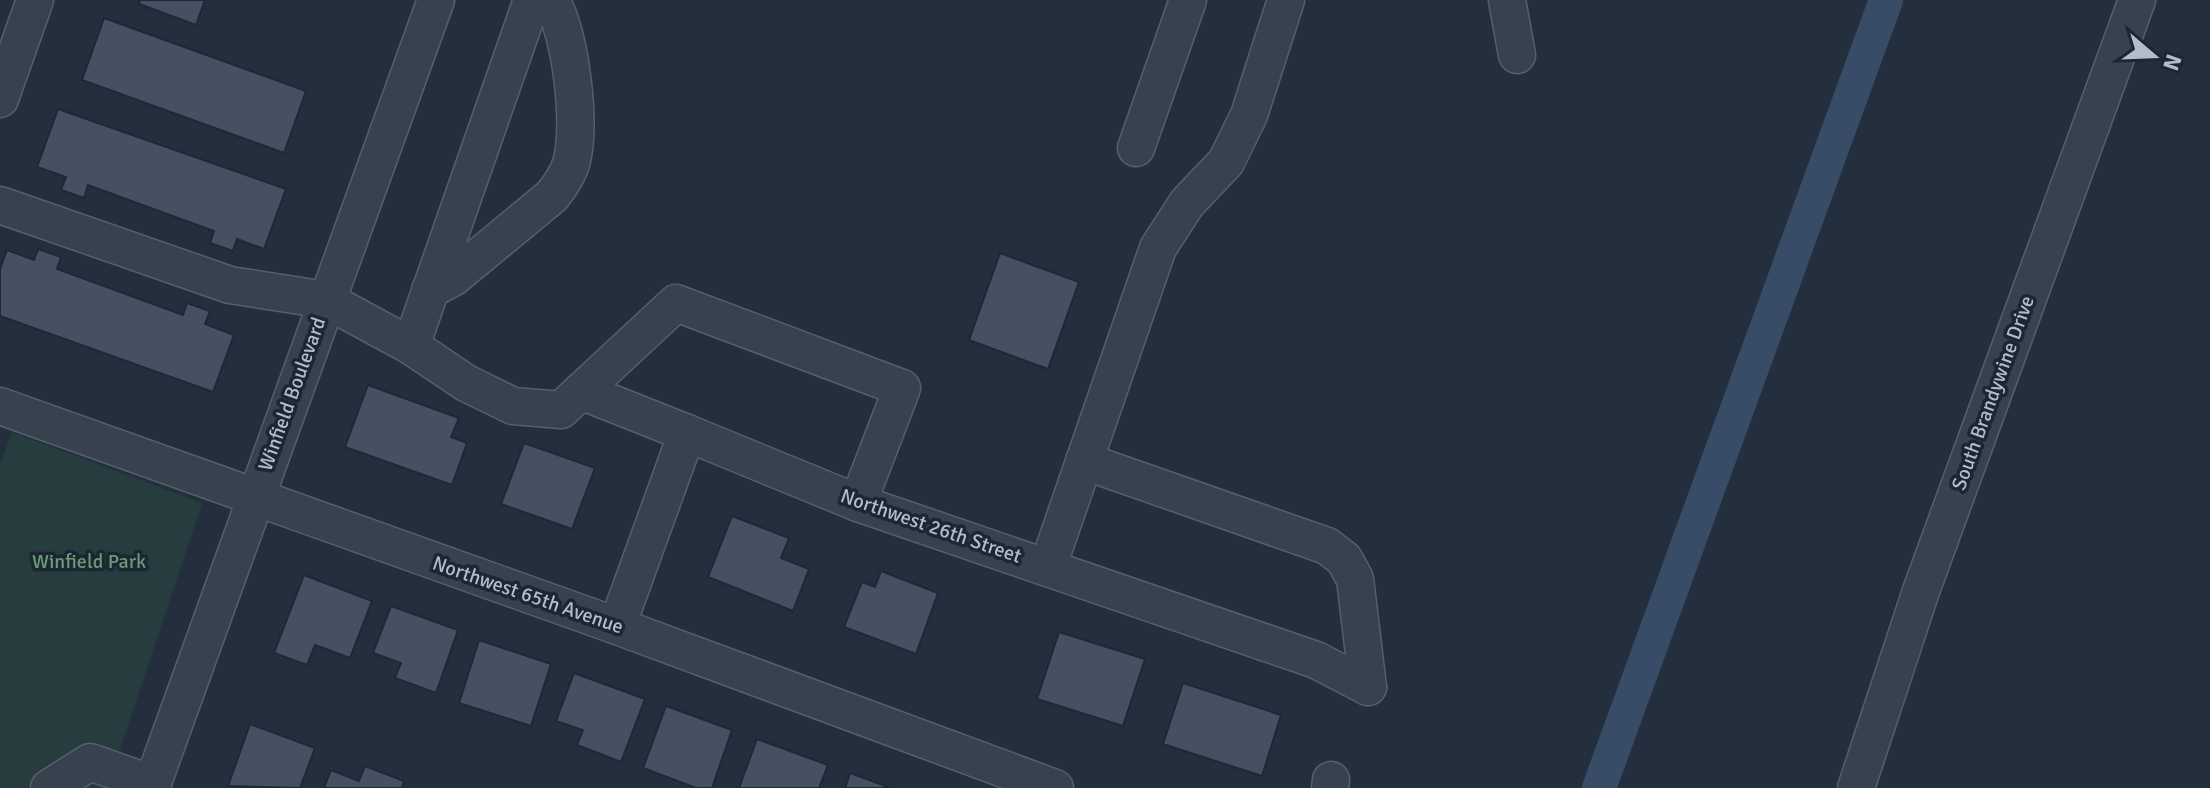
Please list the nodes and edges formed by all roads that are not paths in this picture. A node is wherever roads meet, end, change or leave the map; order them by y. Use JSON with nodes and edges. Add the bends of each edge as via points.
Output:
{"nodes":[{"id":1,"x":35,"y":0,"type":"edge"},
{"id":2,"x":436,"y":0,"type":"edge"},
{"id":3,"x":532,"y":0,"type":"edge"},
{"id":4,"x":551,"y":0,"type":"edge"},
{"id":5,"x":1188,"y":0,"type":"edge"},
{"id":6,"x":1286,"y":0,"type":"edge"},
{"id":7,"x":1507,"y":0,"type":"edge"},
{"id":8,"x":2137,"y":0,"type":"edge"},
{"id":9,"x":1517,"y":55,"type":"dead end"},
{"id":10,"x":0,"y":99,"type":"edge"},
{"id":11,"x":1136,"y":148,"type":"dead end"},
{"id":12,"x":0,"y":205,"type":"edge"},
{"id":13,"x":430,"y":290,"type":"junction"},
{"id":14,"x":326,"y":300,"type":"junction"},
{"id":15,"x":411,"y":346,"type":"junction"},
{"id":16,"x":581,"y":391,"type":"junction"},
{"id":17,"x":0,"y":406,"type":"edge"},
{"id":18,"x":687,"y":433,"type":"junction"},
{"id":19,"x":1084,"y":461,"type":"junction"},
{"id":20,"x":254,"y":498,"type":"junction"},
{"id":21,"x":858,"y":503,"type":"junction"},
{"id":22,"x":1048,"y":566,"type":"junction"},
{"id":23,"x":617,"y":626,"type":"junction"},
{"id":24,"x":152,"y":786,"type":"edge"},
{"id":25,"x":49,"y":788,"type":"edge"},
{"id":26,"x":1055,"y":788,"type":"edge"},
{"id":27,"x":1856,"y":788,"type":"edge"}],
"edges":[{"from":1,"to":10,"type":"street"},
{"from":2,"to":14,"type":"street","name":"Winfield Boulevard"},
{"from":3,"to":13,"type":"street"},
{"from":4,"to":13,"type":"street","via":[[561,18],[571,81],[575,140],[564,181],[454,277]]},
{"from":5,"to":11,"type":"street"},
{"from":6,"to":19,"type":"street","via":[[1249,115],[1226,162],[1187,203],[1158,248]]},
{"from":7,"to":9,"type":"street"},
{"from":8,"to":27,"type":"street","name":"South Brandywine Drive","via":[[1921,591]]},
{"from":12,"to":14,"type":"street","via":[[230,285]]},
{"from":13,"to":15,"type":"street"},
{"from":14,"to":15,"type":"street"},
{"from":14,"to":20,"type":"street","name":"Winfield Boulevard"},
{"from":15,"to":16,"type":"street","via":[[466,383],[513,406],[561,410]]},
{"from":16,"to":18,"type":"street","name":"Northwest 26th Street"},
{"from":16,"to":21,"type":"street","via":[[676,303],[902,388]]},
{"from":17,"to":20,"type":"street","name":"Northwest 65th Avenue"},
{"from":18,"to":21,"type":"street","name":"Northwest 26th Street"},
{"from":18,"to":23,"type":"street"},
{"from":19,"to":22,"type":"street"},
{"from":19,"to":22,"type":"street","name":"Northwest 26th Street","via":[[1327,546],[1344,559],[1355,579],[1368,687],[1316,660]]},
{"from":20,"to":23,"type":"street","name":"Northwest 65th Avenue"},
{"from":20,"to":24,"type":"street","name":"Winfield Boulevard"},
{"from":21,"to":22,"type":"street","name":"Northwest 26th Street"},
{"from":23,"to":26,"type":"street","name":"Northwest 65th Avenue"},
{"from":24,"to":25,"type":"street","via":[[90,762]]}]}
